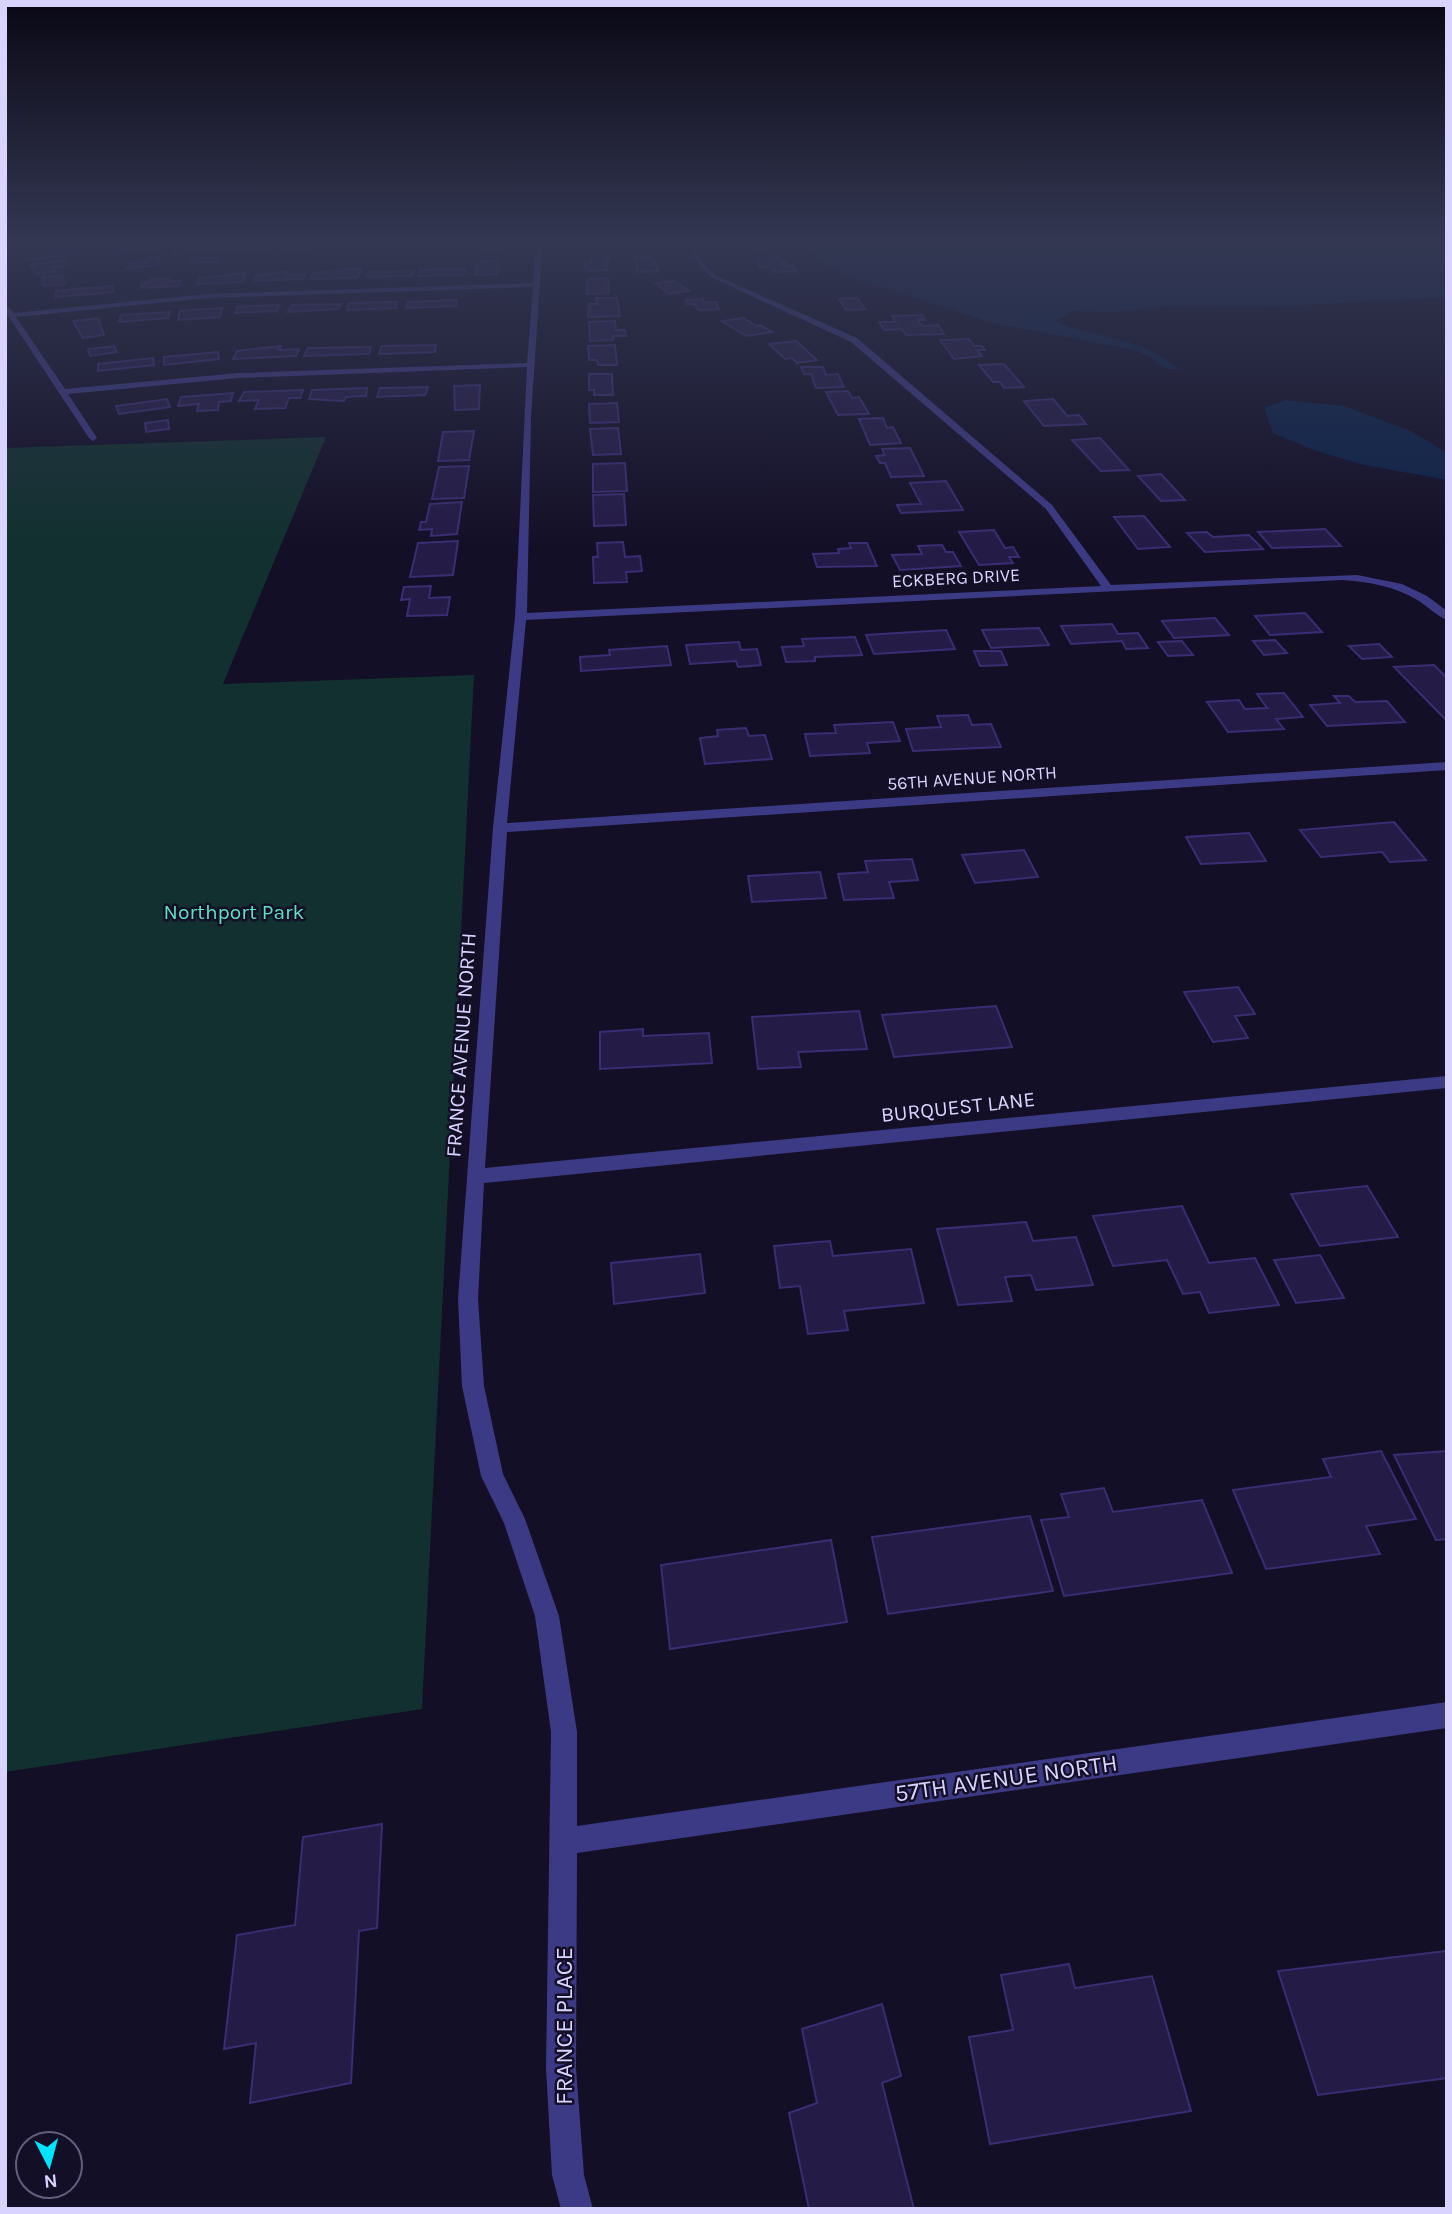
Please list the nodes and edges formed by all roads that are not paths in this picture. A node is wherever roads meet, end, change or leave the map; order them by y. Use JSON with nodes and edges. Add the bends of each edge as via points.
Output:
{"nodes":[{"id":1,"x":30,"y":342,"type":"edge"},
{"id":2,"x":532,"y":342,"type":"edge"},
{"id":3,"x":857,"y":342,"type":"edge"},
{"id":4,"x":531,"y":365,"type":"junction"},
{"id":5,"x":63,"y":392,"type":"junction"},
{"id":6,"x":93,"y":438,"type":"dead end"},
{"id":7,"x":1108,"y":588,"type":"junction"},
{"id":8,"x":522,"y":617,"type":"junction"},
{"id":9,"x":1447,"y":617,"type":"edge"},
{"id":10,"x":1447,"y":766,"type":"edge"},
{"id":11,"x":500,"y":828,"type":"junction"},
{"id":12,"x":1447,"y":1082,"type":"edge"},
{"id":13,"x":474,"y":1176,"type":"junction"},
{"id":14,"x":1447,"y":1715,"type":"edge"},
{"id":15,"x":565,"y":1841,"type":"junction"},
{"id":16,"x":577,"y":2209,"type":"edge"}],
"edges":[{"from":1,"to":5,"type":"street"},
{"from":2,"to":4,"type":"street","name":"FRANCE AVENUE NORTH"},
{"from":3,"to":7,"type":"street","via":[[1049,508]]},
{"from":4,"to":5,"type":"street","via":[[249,373]]},
{"from":4,"to":8,"type":"street","name":"FRANCE AVENUE NORTH"},
{"from":5,"to":6,"type":"street"},
{"from":7,"to":8,"type":"street","name":"ECKBERG DRIVE"},
{"from":7,"to":9,"type":"street","name":"ECKBERG DRIVE","via":[[1367,578],[1415,592]]},
{"from":8,"to":11,"type":"street","name":"FRANCE AVENUE NORTH"},
{"from":10,"to":11,"type":"street","name":"56TH AVENUE NORTH"},
{"from":11,"to":13,"type":"street","name":"FRANCE AVENUE NORTH"},
{"from":12,"to":13,"type":"street","name":"BURQUEST LANE"},
{"from":13,"to":15,"type":"street","name":"FRANCE AVENUE NORTH","via":[[468,1299],[473,1386],[492,1476],[514,1519],[547,1616],[564,1732]]},
{"from":14,"to":15,"type":"street","name":"57TH AVENUE NORTH"},
{"from":15,"to":16,"type":"street","name":"FRANCE PLACE","via":[[561,2068],[568,2175]]}]}
